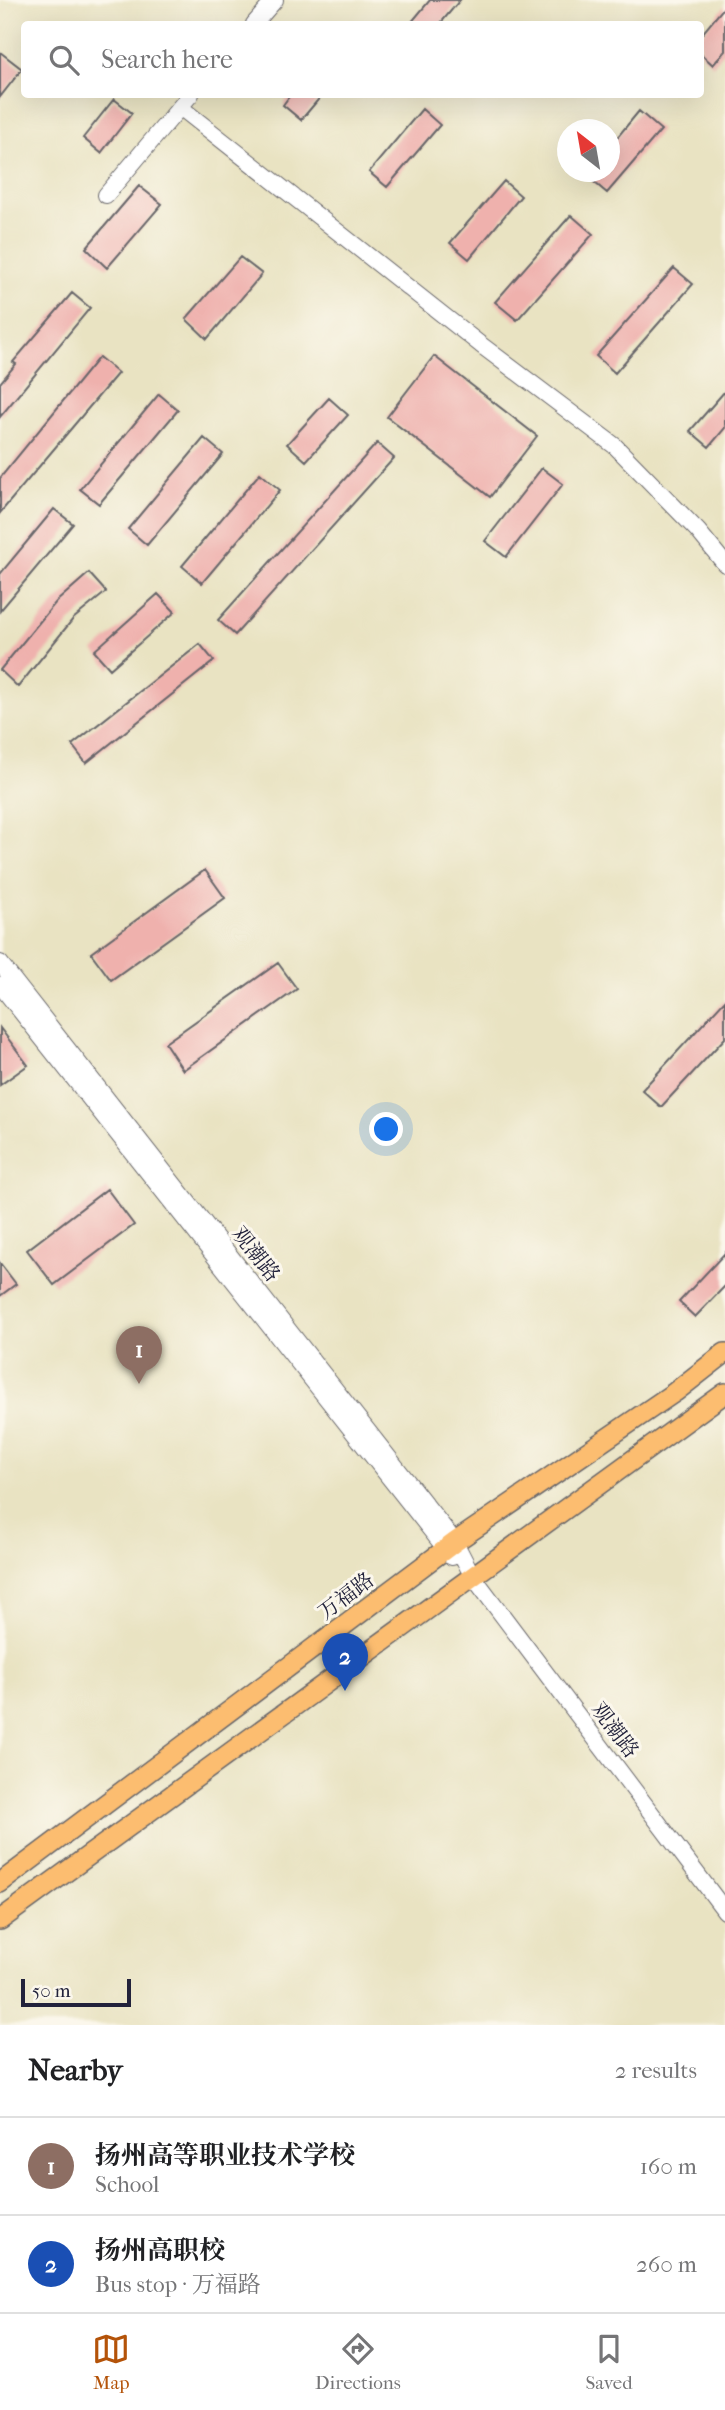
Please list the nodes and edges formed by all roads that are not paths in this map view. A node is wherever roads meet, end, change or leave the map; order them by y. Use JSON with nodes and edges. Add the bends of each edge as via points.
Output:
{"nodes":[{"id":1,"x":275,"y":0,"type":"edge"},
{"id":2,"x":257,"y":21,"type":"edge"},
{"id":3,"x":186,"y":101,"type":"edge"},
{"id":4,"x":106,"y":195,"type":"dead end"},
{"id":5,"x":725,"y":564,"type":"edge"},
{"id":6,"x":0,"y":963,"type":"edge"},
{"id":7,"x":0,"y":985,"type":"edge"},
{"id":8,"x":725,"y":1353,"type":"edge"},
{"id":9,"x":725,"y":1392,"type":"edge"},
{"id":10,"x":450,"y":1546,"type":"junction"},
{"id":11,"x":472,"y":1575,"type":"junction"},
{"id":12,"x":0,"y":1883,"type":"edge"},
{"id":13,"x":725,"y":1911,"type":"edge"},
{"id":14,"x":0,"y":1920,"type":"edge"}],
"edges":[{"from":1,"to":2,"type":"street"},
{"from":3,"to":4,"type":"street"},
{"from":3,"to":5,"type":"street","via":[[481,345],[615,446]]},
{"from":6,"to":10,"type":"street","name":"观潮路"},
{"from":7,"to":10,"type":"street","name":"观潮路"},
{"from":8,"to":10,"type":"main road","name":"万福路"},
{"from":9,"to":11,"type":"main road"},
{"from":10,"to":11,"type":"street","name":"观潮路"},
{"from":10,"to":12,"type":"main road","name":"万福路"},
{"from":11,"to":13,"type":"street","name":"观潮路"},
{"from":11,"to":14,"type":"main road"}]}
